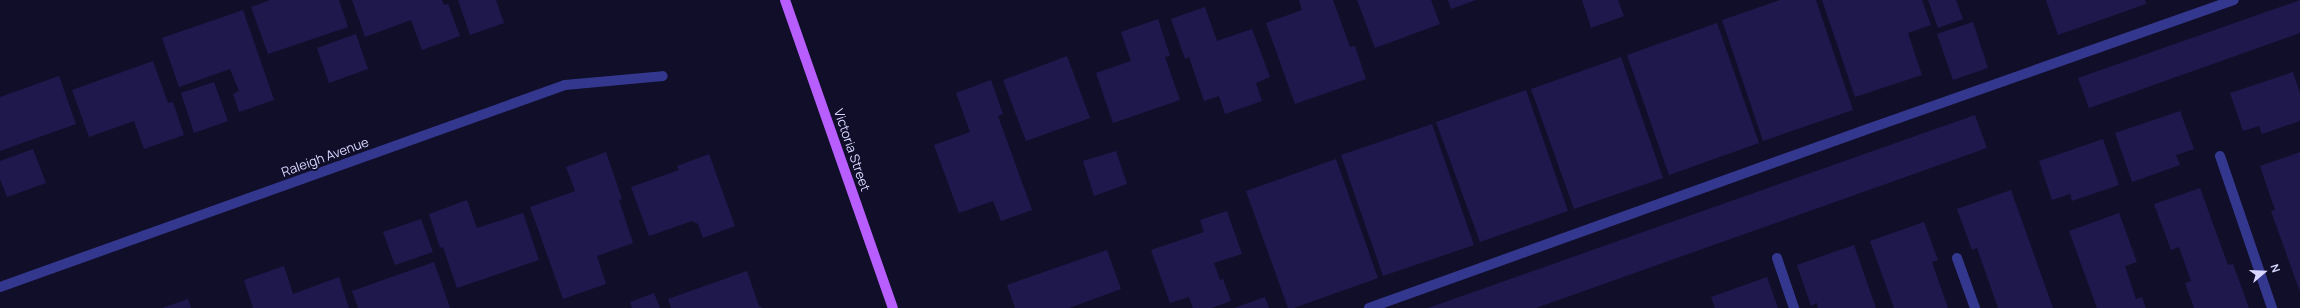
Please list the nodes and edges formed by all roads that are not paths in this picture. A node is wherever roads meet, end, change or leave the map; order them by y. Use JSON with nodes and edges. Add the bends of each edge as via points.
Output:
{"nodes":[{"id":1,"x":785,"y":0,"type":"edge"},
{"id":2,"x":2234,"y":0,"type":"edge"},
{"id":3,"x":663,"y":76,"type":"dead end"},
{"id":4,"x":2220,"y":156,"type":"dead end"},
{"id":5,"x":1777,"y":258,"type":"dead end"},
{"id":6,"x":1957,"y":258,"type":"dead end"},
{"id":7,"x":0,"y":287,"type":"edge"},
{"id":8,"x":893,"y":308,"type":"edge"},
{"id":9,"x":1369,"y":308,"type":"edge"},
{"id":10,"x":1794,"y":308,"type":"edge"},
{"id":11,"x":1975,"y":308,"type":"edge"},
{"id":12,"x":2272,"y":308,"type":"edge"}],
"edges":[{"from":1,"to":8,"type":"main road","name":"Victoria Street"},
{"from":2,"to":9,"type":"street"},
{"from":3,"to":7,"type":"street","name":"Raleigh Avenue","via":[[565,85]]},
{"from":4,"to":12,"type":"street"},
{"from":5,"to":10,"type":"street"},
{"from":6,"to":11,"type":"street"}]}
